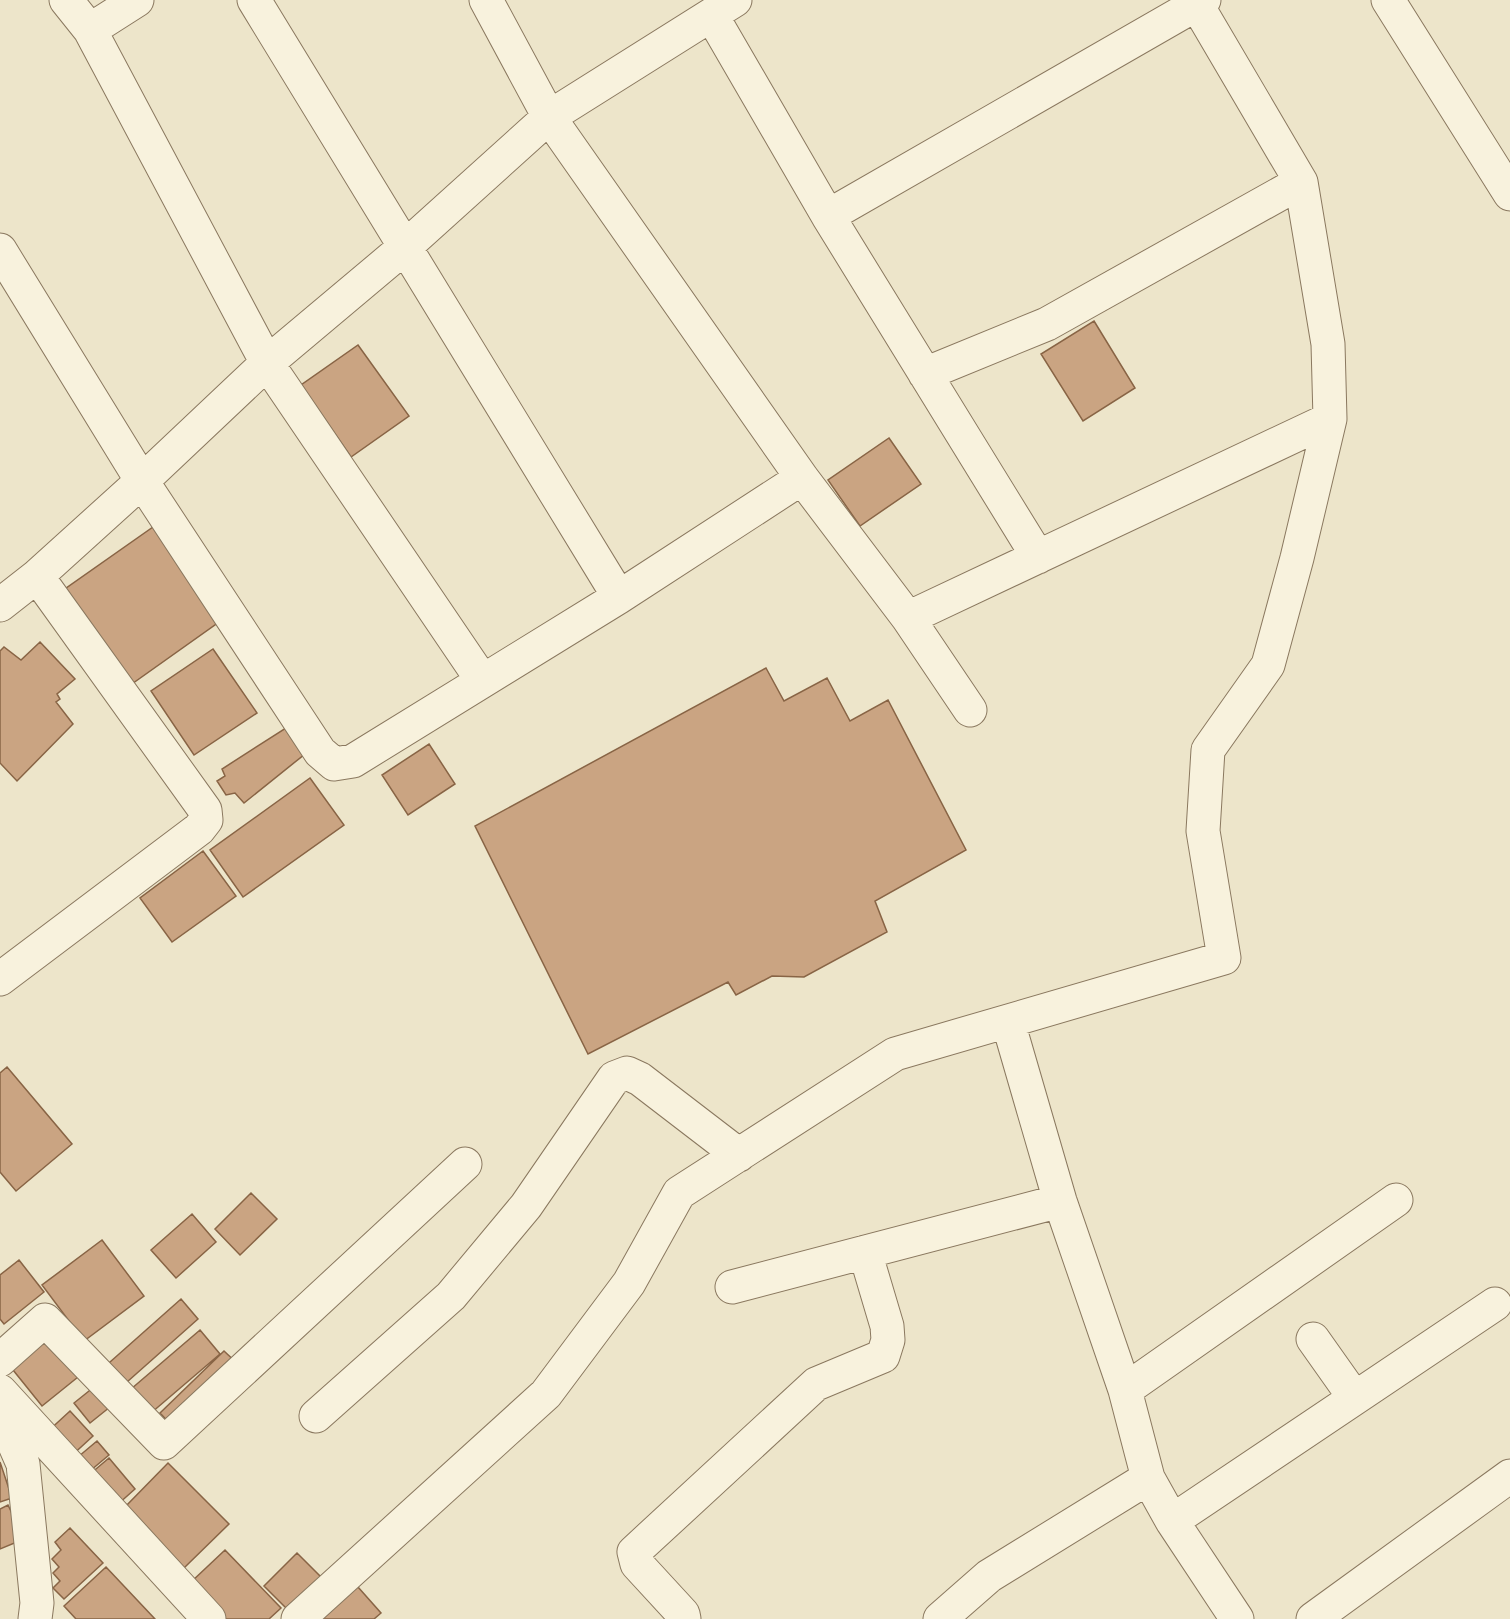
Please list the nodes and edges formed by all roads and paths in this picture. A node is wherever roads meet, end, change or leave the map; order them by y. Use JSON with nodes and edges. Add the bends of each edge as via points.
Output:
{"nodes":[{"id":1,"x":66,"y":0,"type":"edge"},
{"id":2,"x":137,"y":0,"type":"edge"},
{"id":3,"x":254,"y":0,"type":"edge"},
{"id":4,"x":486,"y":0,"type":"edge"},
{"id":5,"x":1388,"y":0,"type":"edge"},
{"id":6,"x":1198,"y":1,"type":"edge"},
{"id":7,"x":724,"y":8,"type":"edge"},
{"id":8,"x":90,"y":30,"type":"junction"},
{"id":9,"x":549,"y":117,"type":"junction"},
{"id":10,"x":1301,"y":182,"type":"junction"},
{"id":11,"x":1510,"y":194,"type":"edge"},
{"id":12,"x":828,"y":216,"type":"junction"},
{"id":13,"x":405,"y":247,"type":"junction"},
{"id":14,"x":0,"y":250,"type":"edge"},
{"id":15,"x":267,"y":363,"type":"junction"},
{"id":16,"x":925,"y":374,"type":"junction"},
{"id":17,"x":1330,"y":418,"type":"junction"},
{"id":18,"x":802,"y":478,"type":"junction"},
{"id":19,"x":142,"y":481,"type":"junction"},
{"id":20,"x":1038,"y":557,"type":"junction"},
{"id":21,"x":37,"y":576,"type":"junction"},
{"id":22,"x":619,"y":597,"type":"junction"},
{"id":23,"x":0,"y":605,"type":"edge"},
{"id":24,"x":908,"y":618,"type":"junction"},
{"id":25,"x":482,"y":680,"type":"junction"},
{"id":26,"x":970,"y":710,"type":"dead end"},
{"id":27,"x":0,"y":979,"type":"edge"},
{"id":28,"x":1008,"y":1022,"type":"junction"},
{"id":29,"x":739,"y":1155,"type":"junction"},
{"id":30,"x":465,"y":1164,"type":"dead end"},
{"id":31,"x":1396,"y":1200,"type":"dead end"},
{"id":32,"x":1060,"y":1201,"type":"junction"},
{"id":33,"x":866,"y":1252,"type":"junction"},
{"id":34,"x":732,"y":1287,"type":"dead end"},
{"id":35,"x":1495,"y":1304,"type":"dead end"},
{"id":36,"x":1313,"y":1340,"type":"dead end"},
{"id":37,"x":0,"y":1360,"type":"edge"},
{"id":38,"x":1125,"y":1390,"type":"junction"},
{"id":39,"x":0,"y":1391,"type":"edge"},
{"id":40,"x":1354,"y":1397,"type":"junction"},
{"id":41,"x":0,"y":1410,"type":"edge"},
{"id":42,"x":316,"y":1416,"type":"dead end"},
{"id":43,"x":1510,"y":1476,"type":"edge"},
{"id":44,"x":1148,"y":1478,"type":"junction"},
{"id":45,"x":1172,"y":1521,"type":"junction"},
{"id":46,"x":35,"y":1619,"type":"edge"},
{"id":47,"x":209,"y":1619,"type":"edge"},
{"id":48,"x":298,"y":1619,"type":"edge"},
{"id":49,"x":684,"y":1619,"type":"edge"},
{"id":50,"x":940,"y":1619,"type":"edge"},
{"id":51,"x":1237,"y":1619,"type":"edge"},
{"id":52,"x":1313,"y":1619,"type":"edge"}],
"edges":[{"from":1,"to":8,"type":"street"},
{"from":2,"to":8,"type":"street"},
{"from":3,"to":13,"type":"street"},
{"from":4,"to":9,"type":"street"},
{"from":5,"to":11,"type":"street"},
{"from":6,"to":10,"type":"street"},
{"from":6,"to":12,"type":"street"},
{"from":7,"to":9,"type":"street"},
{"from":7,"to":12,"type":"street"},
{"from":8,"to":15,"type":"street"},
{"from":9,"to":13,"type":"street"},
{"from":9,"to":18,"type":"street"},
{"from":10,"to":16,"type":"street","via":[[1047,324]]},
{"from":10,"to":17,"type":"street","via":[[1328,344]]},
{"from":12,"to":16,"type":"street"},
{"from":13,"to":15,"type":"street"},
{"from":13,"to":22,"type":"street"},
{"from":14,"to":19,"type":"street"},
{"from":15,"to":19,"type":"street"},
{"from":15,"to":25,"type":"street"},
{"from":16,"to":20,"type":"street"},
{"from":17,"to":20,"type":"street"},
{"from":17,"to":28,"type":"street","via":[[1268,665],[1208,750],[1203,831],[1224,958]]},
{"from":18,"to":22,"type":"street"},
{"from":18,"to":24,"type":"street"},
{"from":19,"to":21,"type":"street"},
{"from":19,"to":25,"type":"street","via":[[320,752],[334,764],[353,761]]},
{"from":20,"to":24,"type":"street"},
{"from":21,"to":23,"type":"street"},
{"from":21,"to":27,"type":"street","via":[[205,810],[206,820]]},
{"from":22,"to":25,"type":"street"},
{"from":24,"to":26,"type":"street"},
{"from":28,"to":29,"type":"street","via":[[895,1054]]},
{"from":28,"to":32,"type":"street"},
{"from":29,"to":42,"type":"street","via":[[640,1079],[627,1073],[614,1078],[526,1206],[451,1296]]},
{"from":29,"to":48,"type":"street","via":[[679,1193],[629,1283],[546,1394]]},
{"from":30,"to":37,"type":"street","via":[[164,1443],[45,1320]]},
{"from":31,"to":38,"type":"street"},
{"from":32,"to":33,"type":"street"},
{"from":32,"to":38,"type":"street"},
{"from":33,"to":34,"type":"street"},
{"from":33,"to":49,"type":"street","via":[[887,1326],[883,1356],[816,1384],[634,1552],[637,1564]]},
{"from":35,"to":40,"type":"street"},
{"from":36,"to":40,"type":"street"},
{"from":38,"to":44,"type":"street"},
{"from":39,"to":47,"type":"street"},
{"from":40,"to":45,"type":"street"},
{"from":41,"to":46,"type":"street","via":[[23,1464],[37,1603]]},
{"from":43,"to":52,"type":"street"},
{"from":44,"to":45,"type":"street"},
{"from":44,"to":50,"type":"street","via":[[989,1576]]},
{"from":45,"to":51,"type":"street"}]}
